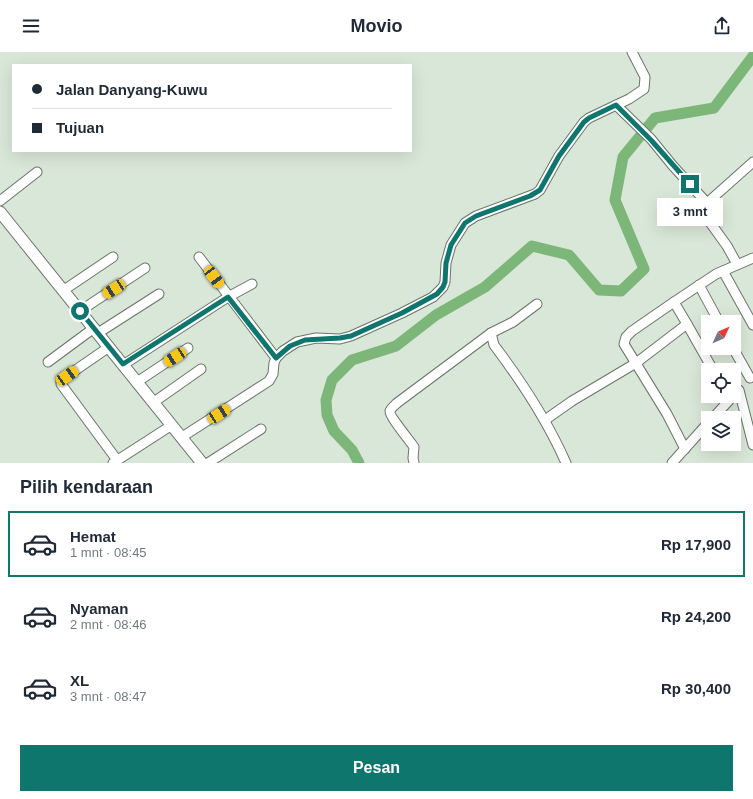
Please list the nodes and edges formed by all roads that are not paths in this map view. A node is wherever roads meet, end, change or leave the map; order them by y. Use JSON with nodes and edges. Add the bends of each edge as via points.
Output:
{"nodes":[{"id":1,"x":632,"y":52,"type":"edge"},
{"id":2,"x":616,"y":105,"type":"junction"},
{"id":3,"x":753,"y":162,"type":"edge"},
{"id":4,"x":37,"y":172,"type":"dead end"},
{"id":5,"x":0,"y":201,"type":"edge"},
{"id":6,"x":707,"y":202,"type":"junction"},
{"id":7,"x":0,"y":212,"type":"edge"},
{"id":8,"x":113,"y":256,"type":"dead end"},
{"id":9,"x":199,"y":257,"type":"dead end"},
{"id":10,"x":752,"y":262,"type":"edge"},
{"id":11,"x":737,"y":264,"type":"junction"},
{"id":12,"x":145,"y":268,"type":"dead end"},
{"id":13,"x":722,"y":271,"type":"junction"},
{"id":14,"x":252,"y":284,"type":"dead end"},
{"id":15,"x":698,"y":285,"type":"junction"},
{"id":16,"x":64,"y":290,"type":"junction"},
{"id":17,"x":159,"y":294,"type":"dead end"},
{"id":18,"x":228,"y":297,"type":"junction"},
{"id":19,"x":674,"y":302,"type":"junction"},
{"id":20,"x":537,"y":304,"type":"dead end"},
{"id":21,"x":80,"y":311,"type":"junction"},
{"id":22,"x":715,"y":315,"type":"edge"},
{"id":23,"x":687,"y":324,"type":"junction"},
{"id":24,"x":753,"y":325,"type":"edge"},
{"id":25,"x":96,"y":330,"type":"junction"},
{"id":26,"x":491,"y":333,"type":"junction"},
{"id":27,"x":109,"y":347,"type":"junction"},
{"id":28,"x":188,"y":348,"type":"dead end"},
{"id":29,"x":738,"y":355,"type":"edge"},
{"id":30,"x":276,"y":358,"type":"junction"},
{"id":31,"x":48,"y":362,"type":"dead end"},
{"id":32,"x":636,"y":362,"type":"junction"},
{"id":33,"x":709,"y":363,"type":"edge"},
{"id":34,"x":123,"y":364,"type":"junction"},
{"id":35,"x":202,"y":369,"type":"dead end"},
{"id":36,"x":751,"y":376,"type":"edge"},
{"id":37,"x":138,"y":382,"type":"junction"},
{"id":38,"x":741,"y":386,"type":"edge"},
{"id":39,"x":154,"y":402,"type":"junction"},
{"id":40,"x":725,"y":403,"type":"edge"},
{"id":41,"x":735,"y":403,"type":"edge"},
{"id":42,"x":719,"y":411,"type":"edge"},
{"id":43,"x":545,"y":420,"type":"junction"},
{"id":44,"x":172,"y":425,"type":"junction"},
{"id":45,"x":261,"y":429,"type":"dead end"},
{"id":46,"x":701,"y":431,"type":"edge"},
{"id":47,"x":182,"y":437,"type":"junction"},
{"id":48,"x":753,"y":445,"type":"edge"},
{"id":49,"x":685,"y":449,"type":"junction"},
{"id":50,"x":115,"y":461,"type":"edge"},
{"id":51,"x":564,"y":462,"type":"edge"},
{"id":52,"x":202,"y":463,"type":"edge"},
{"id":53,"x":208,"y":463,"type":"edge"},
{"id":54,"x":414,"y":463,"type":"edge"},
{"id":55,"x":672,"y":463,"type":"edge"}],
"edges":[{"from":1,"to":2,"type":"street","via":[[645,77],[644,89]]},
{"from":2,"to":6,"type":"street"},
{"from":2,"to":30,"type":"street","via":[[584,122],[535,194],[476,216],[465,223],[451,245],[446,263],[445,282],[437,294],[351,336],[305,340],[290,346]]},
{"from":3,"to":6,"type":"street"},
{"from":4,"to":5,"type":"street"},
{"from":6,"to":11,"type":"street","via":[[704,214]]},
{"from":7,"to":16,"type":"main road"},
{"from":8,"to":16,"type":"street"},
{"from":9,"to":18,"type":"street"},
{"from":10,"to":11,"type":"street"},
{"from":11,"to":13,"type":"street"},
{"from":12,"to":21,"type":"street"},
{"from":13,"to":15,"type":"street"},
{"from":13,"to":24,"type":"street"},
{"from":14,"to":18,"type":"street"},
{"from":15,"to":19,"type":"street"},
{"from":15,"to":22,"type":"street"},
{"from":16,"to":21,"type":"main road"},
{"from":17,"to":25,"type":"street"},
{"from":18,"to":30,"type":"street"},
{"from":18,"to":34,"type":"street"},
{"from":19,"to":23,"type":"street"},
{"from":19,"to":32,"type":"street","via":[[626,337],[624,344]]},
{"from":20,"to":26,"type":"street","via":[[513,322]]},
{"from":21,"to":25,"type":"main road"},
{"from":23,"to":32,"type":"street"},
{"from":23,"to":33,"type":"street"},
{"from":25,"to":27,"type":"main road"},
{"from":25,"to":31,"type":"street"},
{"from":26,"to":43,"type":"street","via":[[494,345]]},
{"from":26,"to":54,"type":"street","via":[[396,403],[391,410],[395,421],[414,447]]},
{"from":27,"to":34,"type":"main road"},
{"from":27,"to":50,"type":"street","via":[[67,376],[61,384]]},
{"from":28,"to":37,"type":"street"},
{"from":29,"to":36,"type":"street"},
{"from":30,"to":47,"type":"street","via":[[269,381]]},
{"from":32,"to":43,"type":"street"},
{"from":32,"to":49,"type":"street"},
{"from":34,"to":37,"type":"main road"},
{"from":35,"to":39,"type":"street"},
{"from":36,"to":38,"type":"street"},
{"from":37,"to":39,"type":"main road"},
{"from":39,"to":44,"type":"main road"},
{"from":40,"to":42,"type":"street"},
{"from":41,"to":48,"type":"street"},
{"from":43,"to":51,"type":"street"},
{"from":44,"to":47,"type":"main road"},
{"from":44,"to":50,"type":"street"},
{"from":45,"to":53,"type":"street"},
{"from":46,"to":49,"type":"street"},
{"from":47,"to":52,"type":"main road"},
{"from":49,"to":55,"type":"street"}]}
